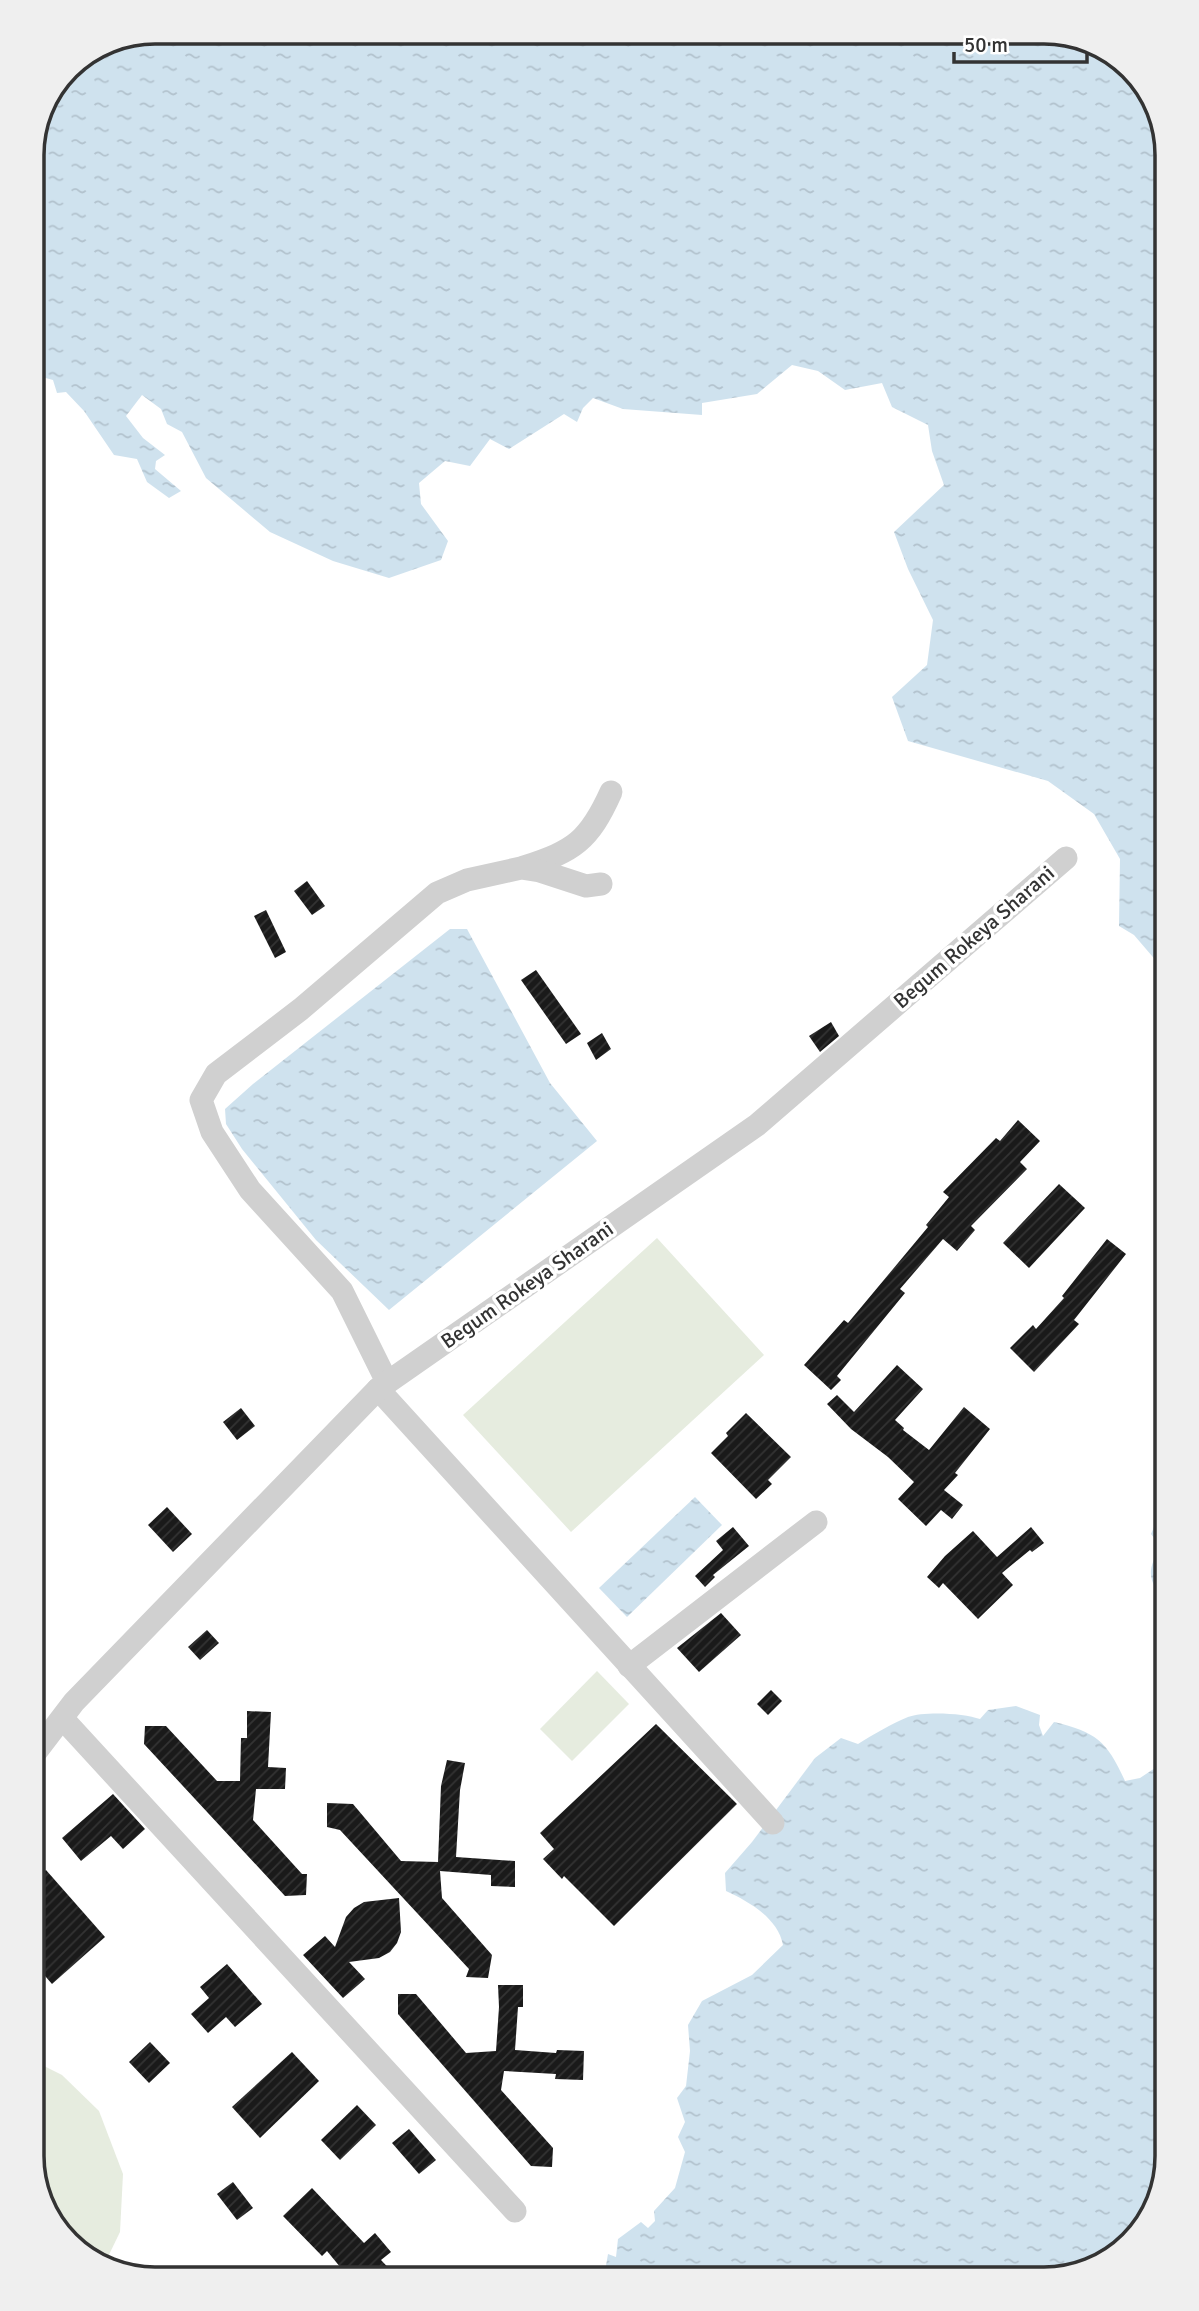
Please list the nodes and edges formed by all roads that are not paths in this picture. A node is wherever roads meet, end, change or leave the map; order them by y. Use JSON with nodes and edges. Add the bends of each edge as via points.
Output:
{"nodes":[{"id":1,"x":611,"y":792,"type":"dead end"},
{"id":2,"x":1066,"y":858,"type":"dead end"},
{"id":3,"x":521,"y":868,"type":"junction"},
{"id":4,"x":601,"y":884,"type":"dead end"},
{"id":5,"x":382,"y":1386,"type":"junction"},
{"id":6,"x":817,"y":1522,"type":"dead end"},
{"id":7,"x":629,"y":1666,"type":"junction"},
{"id":8,"x":63,"y":1719,"type":"junction"},
{"id":9,"x":44,"y":1743,"type":"edge"},
{"id":10,"x":773,"y":1823,"type":"dead end"},
{"id":11,"x":515,"y":2211,"type":"dead end"}],
"edges":[{"from":1,"to":3,"type":"street","via":[[582,840]]},
{"from":2,"to":5,"type":"street","name":"Begum Rokeya Sharani","via":[[757,1125]]},
{"from":3,"to":4,"type":"street","via":[[586,886]]},
{"from":3,"to":5,"type":"street","via":[[467,880],[437,893],[301,1009],[216,1074],[201,1100],[212,1132],[250,1190],[342,1291]]},
{"from":5,"to":7,"type":"street"},
{"from":5,"to":8,"type":"street","name":"Begum Rokeya Sharani","via":[[74,1702]]},
{"from":6,"to":7,"type":"street"},
{"from":7,"to":10,"type":"street"},
{"from":8,"to":9,"type":"street","name":"Begum Rokeya Sharani"},
{"from":8,"to":11,"type":"street"}]}
